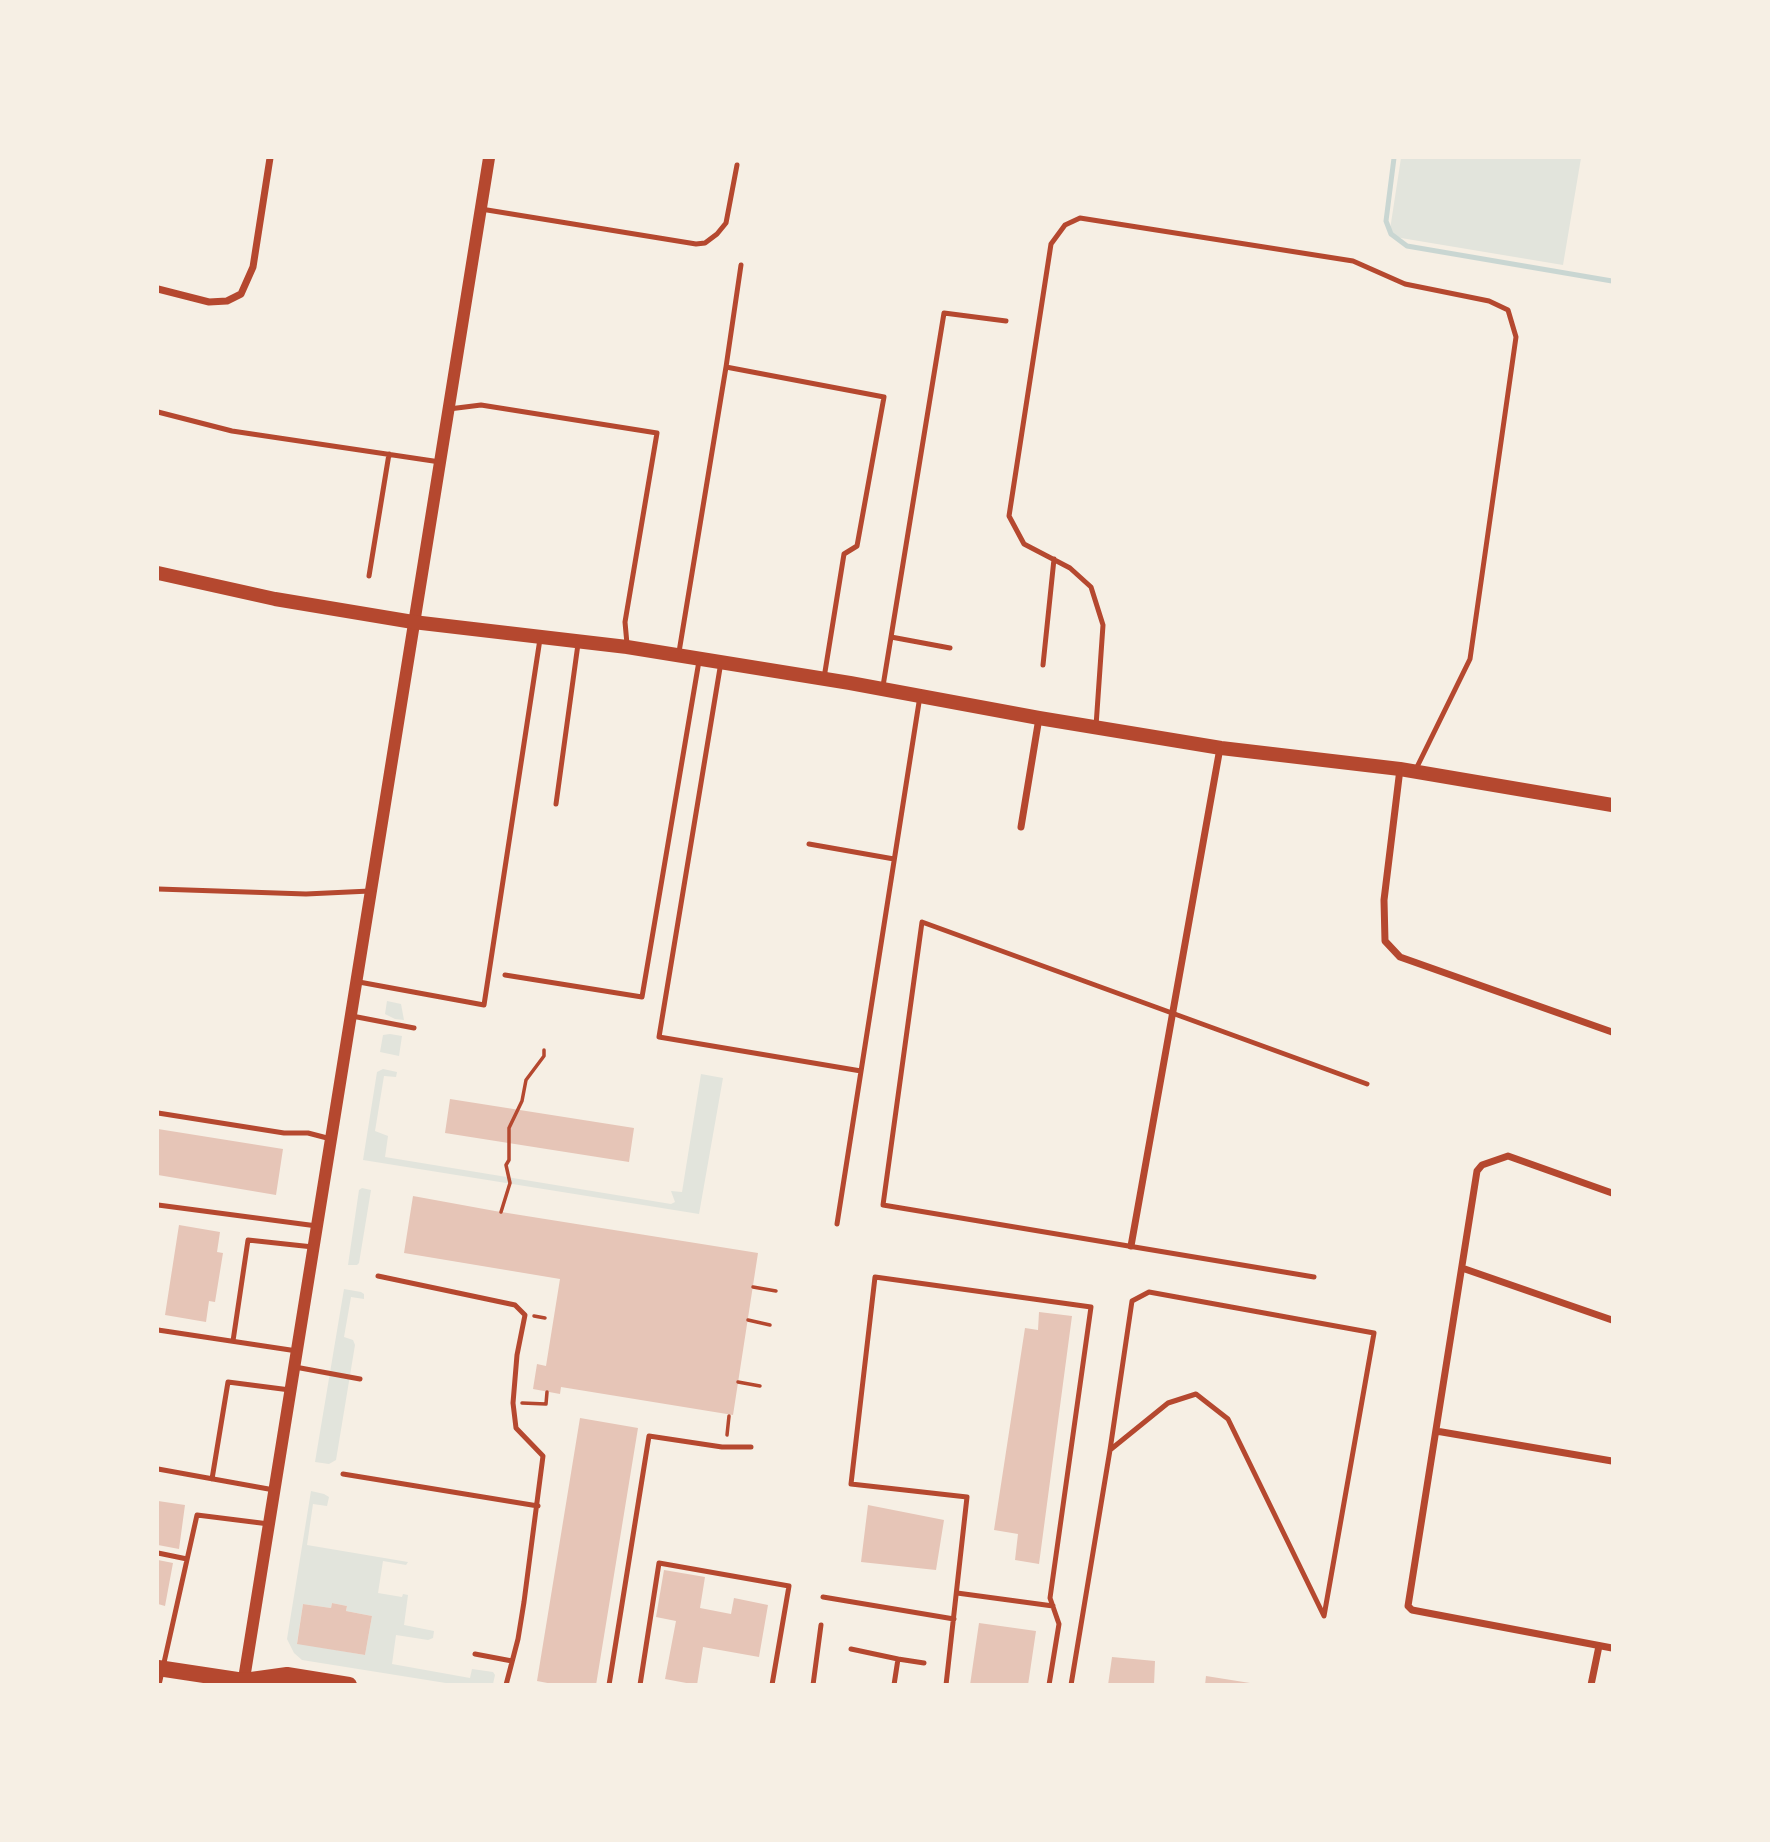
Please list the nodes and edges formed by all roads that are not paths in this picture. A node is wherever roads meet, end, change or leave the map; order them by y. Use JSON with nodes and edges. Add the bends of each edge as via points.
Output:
{"nodes":[{"id":1,"x":270,"y":158,"type":"edge"},
{"id":2,"x":489,"y":158,"type":"edge"},
{"id":3,"x":737,"y":165,"type":"dead end"},
{"id":4,"x":481,"y":209,"type":"junction"},
{"id":5,"x":741,"y":265,"type":"dead end"},
{"id":6,"x":158,"y":289,"type":"edge"},
{"id":7,"x":1006,"y":321,"type":"dead end"},
{"id":8,"x":726,"y":367,"type":"junction"},
{"id":9,"x":449,"y":409,"type":"junction"},
{"id":10,"x":158,"y":412,"type":"edge"},
{"id":11,"x":388,"y":454,"type":"junction"},
{"id":12,"x":440,"y":462,"type":"junction"},
{"id":13,"x":1054,"y":559,"type":"junction"},
{"id":14,"x":158,"y":573,"type":"edge"},
{"id":15,"x":369,"y":576,"type":"dead end"},
{"id":16,"x":413,"y":622,"type":"junction"},
{"id":17,"x":541,"y":636,"type":"junction"},
{"id":18,"x":891,"y":637,"type":"junction"},
{"id":19,"x":578,"y":641,"type":"junction"},
{"id":20,"x":627,"y":647,"type":"junction"},
{"id":21,"x":950,"y":648,"type":"dead end"},
{"id":22,"x":678,"y":655,"type":"junction"},
{"id":23,"x":699,"y":659,"type":"junction"},
{"id":24,"x":721,"y":662,"type":"junction"},
{"id":25,"x":1043,"y":665,"type":"dead end"},
{"id":26,"x":824,"y":680,"type":"junction"},
{"id":27,"x":883,"y":689,"type":"junction"},
{"id":28,"x":920,"y":696,"type":"junction"},
{"id":29,"x":1039,"y":718,"type":"junction"},
{"id":30,"x":1096,"y":726,"type":"junction"},
{"id":31,"x":1221,"y":748,"type":"junction"},
{"id":32,"x":1408,"y":771,"type":"junction"},
{"id":33,"x":556,"y":804,"type":"dead end"},
{"id":34,"x":1612,"y":805,"type":"edge"},
{"id":35,"x":1021,"y":827,"type":"dead end"},
{"id":36,"x":809,"y":844,"type":"dead end"},
{"id":37,"x":894,"y":859,"type":"junction"},
{"id":38,"x":158,"y":889,"type":"edge"},
{"id":39,"x":370,"y":891,"type":"junction"},
{"id":40,"x":505,"y":975,"type":"dead end"},
{"id":41,"x":356,"y":981,"type":"junction"},
{"id":42,"x":1172,"y":1013,"type":"junction"},
{"id":43,"x":350,"y":1016,"type":"junction"},
{"id":44,"x":414,"y":1028,"type":"dead end"},
{"id":45,"x":1612,"y":1032,"type":"edge"},
{"id":46,"x":861,"y":1070,"type":"junction"},
{"id":47,"x":1367,"y":1084,"type":"dead end"},
{"id":48,"x":158,"y":1113,"type":"edge"},
{"id":49,"x":331,"y":1139,"type":"junction"},
{"id":50,"x":1612,"y":1193,"type":"edge"},
{"id":51,"x":158,"y":1205,"type":"edge"},
{"id":52,"x":837,"y":1224,"type":"dead end"},
{"id":53,"x":317,"y":1226,"type":"junction"},
{"id":54,"x":1131,"y":1246,"type":"junction"},
{"id":55,"x":313,"y":1247,"type":"junction"},
{"id":56,"x":1462,"y":1268,"type":"junction"},
{"id":57,"x":378,"y":1276,"type":"dead end"},
{"id":58,"x":1314,"y":1277,"type":"dead end"},
{"id":59,"x":1612,"y":1320,"type":"edge"},
{"id":60,"x":158,"y":1330,"type":"edge"},
{"id":61,"x":233,"y":1341,"type":"junction"},
{"id":62,"x":297,"y":1351,"type":"junction"},
{"id":63,"x":294,"y":1367,"type":"junction"},
{"id":64,"x":360,"y":1379,"type":"dead end"},
{"id":65,"x":290,"y":1390,"type":"junction"},
{"id":66,"x":1436,"y":1431,"type":"junction"},
{"id":67,"x":751,"y":1447,"type":"dead end"},
{"id":68,"x":1110,"y":1450,"type":"junction"},
{"id":69,"x":1612,"y":1461,"type":"edge"},
{"id":70,"x":158,"y":1469,"type":"edge"},
{"id":71,"x":343,"y":1474,"type":"dead end"},
{"id":72,"x":212,"y":1479,"type":"junction"},
{"id":73,"x":274,"y":1490,"type":"junction"},
{"id":74,"x":538,"y":1507,"type":"junction"},
{"id":75,"x":269,"y":1524,"type":"junction"},
{"id":76,"x":158,"y":1553,"type":"edge"},
{"id":77,"x":187,"y":1559,"type":"junction"},
{"id":78,"x":957,"y":1593,"type":"junction"},
{"id":79,"x":823,"y":1597,"type":"dead end"},
{"id":80,"x":1053,"y":1606,"type":"junction"},
{"id":81,"x":954,"y":1619,"type":"junction"},
{"id":82,"x":821,"y":1625,"type":"dead end"},
{"id":83,"x":1599,"y":1646,"type":"junction"},
{"id":84,"x":1612,"y":1648,"type":"edge"},
{"id":85,"x":851,"y":1649,"type":"dead end"},
{"id":86,"x":475,"y":1654,"type":"dead end"},
{"id":87,"x":898,"y":1659,"type":"junction"},
{"id":88,"x":512,"y":1661,"type":"junction"},
{"id":89,"x":924,"y":1662,"type":"dead end"},
{"id":90,"x":160,"y":1674,"type":"edge"},
{"id":91,"x":245,"y":1683,"type":"edge"},
{"id":92,"x":349,"y":1685,"type":"edge"},
{"id":93,"x":506,"y":1685,"type":"edge"},
{"id":94,"x":609,"y":1685,"type":"edge"},
{"id":95,"x":640,"y":1685,"type":"edge"},
{"id":96,"x":772,"y":1685,"type":"edge"},
{"id":97,"x":814,"y":1685,"type":"edge"},
{"id":98,"x":894,"y":1685,"type":"edge"},
{"id":99,"x":946,"y":1685,"type":"edge"},
{"id":100,"x":1049,"y":1685,"type":"edge"},
{"id":101,"x":1071,"y":1685,"type":"edge"},
{"id":102,"x":1591,"y":1685,"type":"edge"}],
"edges":[{"from":1,"to":6,"type":"street","via":[[253,267],[241,294],[209,302]]},
{"from":2,"to":4,"type":"street"},
{"from":3,"to":4,"type":"lane","via":[[726,223],[705,243],[622,234]]},
{"from":4,"to":9,"type":"street"},
{"from":5,"to":8,"type":"lane"},
{"from":7,"to":18,"type":"lane","via":[[944,313]]},
{"from":8,"to":22,"type":"lane"},
{"from":8,"to":26,"type":"lane","via":[[884,397],[857,546],[844,554]]},
{"from":9,"to":12,"type":"street"},
{"from":9,"to":20,"type":"lane","via":[[481,405],[657,433],[625,622]]},
{"from":10,"to":11,"type":"lane","via":[[232,431]]},
{"from":11,"to":12,"type":"lane"},
{"from":11,"to":15,"type":"lane"},
{"from":12,"to":16,"type":"street"},
{"from":13,"to":25,"type":"lane"},
{"from":13,"to":30,"type":"lane","via":[[1091,587],[1103,625]]},
{"from":13,"to":32,"type":"lane","via":[[1024,544],[1010,516],[1051,244],[1065,225],[1080,218],[1353,261],[1405,284],[1489,301],[1508,310],[1516,337],[1470,659]]},
{"from":14,"to":16,"type":"main road"},
{"from":16,"to":17,"type":"main road"},
{"from":16,"to":39,"type":"street"},
{"from":17,"to":19,"type":"main road"},
{"from":17,"to":41,"type":"lane","via":[[484,1004]]},
{"from":18,"to":21,"type":"lane"},
{"from":18,"to":27,"type":"lane"},
{"from":19,"to":20,"type":"main road"},
{"from":19,"to":33,"type":"lane"},
{"from":20,"to":22,"type":"main road"},
{"from":22,"to":23,"type":"main road"},
{"from":23,"to":24,"type":"main road"},
{"from":23,"to":40,"type":"lane","via":[[642,997]]},
{"from":24,"to":26,"type":"main road"},
{"from":24,"to":46,"type":"lane","via":[[659,1037]]},
{"from":26,"to":27,"type":"main road"},
{"from":27,"to":28,"type":"main road"},
{"from":28,"to":29,"type":"main road"},
{"from":28,"to":37,"type":"lane"},
{"from":29,"to":30,"type":"main road"},
{"from":29,"to":35,"type":"street"},
{"from":30,"to":31,"type":"main road"},
{"from":31,"to":32,"type":"main road"},
{"from":31,"to":42,"type":"street"},
{"from":32,"to":34,"type":"main road"},
{"from":32,"to":45,"type":"street","via":[[1384,901],[1385,940],[1400,957]]},
{"from":36,"to":37,"type":"lane"},
{"from":37,"to":46,"type":"lane"},
{"from":38,"to":39,"type":"lane","via":[[306,894]]},
{"from":39,"to":41,"type":"street"},
{"from":41,"to":43,"type":"street"},
{"from":42,"to":47,"type":"lane"},
{"from":42,"to":54,"type":"street"},
{"from":42,"to":54,"type":"lane","via":[[922,922],[883,1205]]},
{"from":43,"to":44,"type":"lane"},
{"from":43,"to":49,"type":"street"},
{"from":46,"to":52,"type":"lane"},
{"from":48,"to":49,"type":"lane"},
{"from":49,"to":53,"type":"street"},
{"from":50,"to":56,"type":"street","via":[[1508,1156],[1482,1165],[1477,1171]]},
{"from":51,"to":53,"type":"lane"},
{"from":53,"to":55,"type":"street"},
{"from":54,"to":58,"type":"lane"},
{"from":55,"to":61,"type":"lane","via":[[248,1240]]},
{"from":55,"to":62,"type":"street"},
{"from":56,"to":59,"type":"street"},
{"from":56,"to":66,"type":"street"},
{"from":57,"to":74,"type":"lane","via":[[515,1305],[525,1315],[513,1403],[516,1427],[543,1456]]},
{"from":60,"to":61,"type":"lane"},
{"from":61,"to":62,"type":"lane"},
{"from":62,"to":63,"type":"street"},
{"from":63,"to":64,"type":"lane"},
{"from":63,"to":65,"type":"street"},
{"from":65,"to":72,"type":"lane","via":[[228,1382]]},
{"from":65,"to":73,"type":"street"},
{"from":66,"to":69,"type":"street"},
{"from":66,"to":83,"type":"street","via":[[1408,1606]]},
{"from":67,"to":94,"type":"lane","via":[[649,1436]]},
{"from":68,"to":68,"type":"lane","via":[[1132,1301],[1149,1292],[1374,1333],[1324,1616],[1228,1419],[1196,1394],[1168,1403]]},
{"from":68,"to":101,"type":"lane"},
{"from":70,"to":72,"type":"lane"},
{"from":71,"to":74,"type":"lane"},
{"from":72,"to":73,"type":"lane"},
{"from":73,"to":75,"type":"street"},
{"from":74,"to":88,"type":"lane"},
{"from":75,"to":77,"type":"lane","via":[[197,1515]]},
{"from":75,"to":91,"type":"street"},
{"from":76,"to":77,"type":"lane"},
{"from":77,"to":90,"type":"lane"},
{"from":78,"to":80,"type":"lane"},
{"from":78,"to":80,"type":"lane","via":[[967,1497],[852,1485],[875,1277],[1091,1307],[1050,1598]]},
{"from":78,"to":81,"type":"lane"},
{"from":79,"to":81,"type":"lane"},
{"from":80,"to":100,"type":"lane","via":[[1059,1623]]},
{"from":81,"to":99,"type":"lane"},
{"from":82,"to":97,"type":"lane"},
{"from":83,"to":84,"type":"street"},
{"from":83,"to":102,"type":"street"},
{"from":85,"to":87,"type":"lane"},
{"from":86,"to":88,"type":"lane"},
{"from":87,"to":89,"type":"lane"},
{"from":87,"to":98,"type":"lane"},
{"from":88,"to":93,"type":"lane"},
{"from":90,"to":91,"type":"main road"},
{"from":91,"to":92,"type":"main road","via":[[287,1675]]},
{"from":95,"to":96,"type":"lane","via":[[659,1563],[789,1586]]}]}
